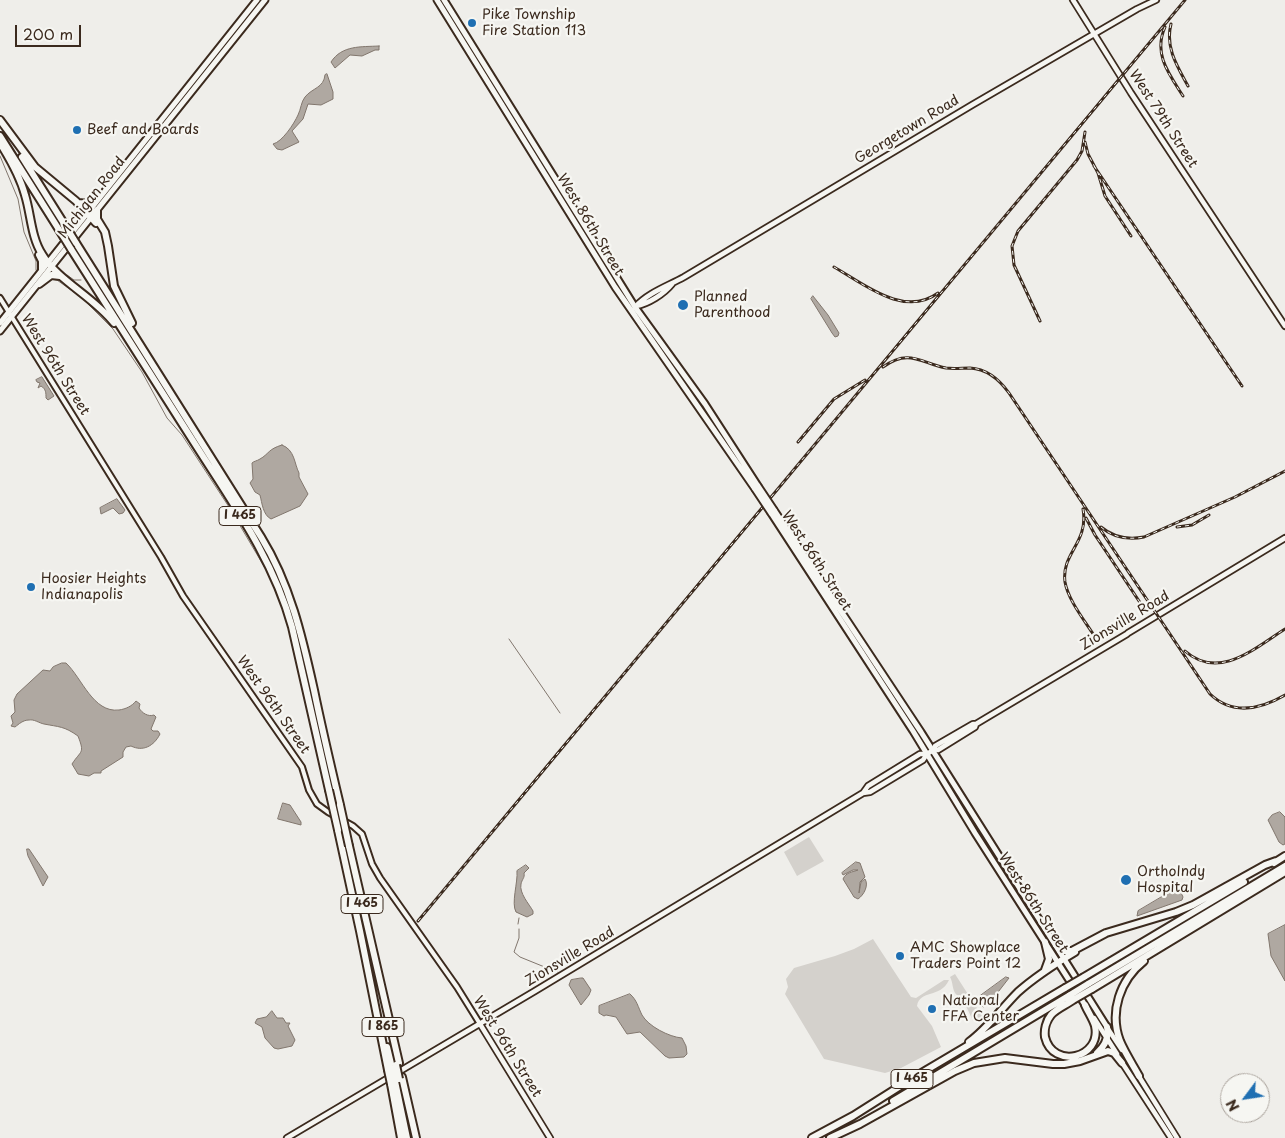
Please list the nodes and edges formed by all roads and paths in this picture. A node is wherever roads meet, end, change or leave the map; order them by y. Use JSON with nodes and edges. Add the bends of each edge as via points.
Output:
{"nodes":[{"id":1,"x":257,"y":0,"type":"edge"},
{"id":2,"x":265,"y":0,"type":"edge"},
{"id":3,"x":437,"y":0,"type":"edge"},
{"id":4,"x":444,"y":0,"type":"edge"},
{"id":5,"x":1073,"y":0,"type":"edge"},
{"id":6,"x":1156,"y":0,"type":"edge"},
{"id":7,"x":1094,"y":34,"type":"junction"},
{"id":8,"x":0,"y":122,"type":"edge"},
{"id":9,"x":0,"y":136,"type":"edge"},
{"id":10,"x":0,"y":143,"type":"edge"},
{"id":11,"x":100,"y":197,"type":"junction"},
{"id":12,"x":76,"y":201,"type":"junction"},
{"id":13,"x":97,"y":210,"type":"junction"},
{"id":14,"x":30,"y":215,"type":"junction"},
{"id":15,"x":90,"y":215,"type":"junction"},
{"id":16,"x":108,"y":254,"type":"junction"},
{"id":17,"x":49,"y":264,"type":"junction"},
{"id":18,"x":42,"y":269,"type":"junction"},
{"id":19,"x":68,"y":281,"type":"junction"},
{"id":20,"x":39,"y":284,"type":"junction"},
{"id":21,"x":0,"y":298,"type":"edge"},
{"id":22,"x":632,"y":308,"type":"junction"},
{"id":23,"x":10,"y":314,"type":"junction"},
{"id":24,"x":0,"y":323,"type":"edge"},
{"id":25,"x":1285,"y":326,"type":"edge"},
{"id":26,"x":0,"y":331,"type":"edge"},
{"id":27,"x":159,"y":388,"type":"junction"},
{"id":28,"x":174,"y":398,"type":"junction"},
{"id":29,"x":704,"y":413,"type":"junction"},
{"id":30,"x":719,"y":425,"type":"junction"},
{"id":31,"x":756,"y":487,"type":"junction"},
{"id":32,"x":773,"y":511,"type":"junction"},
{"id":33,"x":1285,"y":538,"type":"edge"},
{"id":34,"x":934,"y":750,"type":"junction"},
{"id":35,"x":928,"y":754,"type":"junction"},
{"id":36,"x":899,"y":767,"type":"junction"},
{"id":37,"x":890,"y":779,"type":"junction"},
{"id":38,"x":862,"y":793,"type":"junction"},
{"id":39,"x":962,"y":810,"type":"junction"},
{"id":40,"x":984,"y":832,"type":"junction"},
{"id":41,"x":1285,"y":856,"type":"edge"},
{"id":42,"x":1276,"y":861,"type":"junction"},
{"id":43,"x":1285,"y":866,"type":"edge"},
{"id":44,"x":1285,"y":872,"type":"edge"},
{"id":45,"x":360,"y":931,"type":"joint"},
{"id":46,"x":1090,"y":941,"type":"junction"},
{"id":47,"x":1173,"y":941,"type":"junction"},
{"id":48,"x":1045,"y":942,"type":"junction"},
{"id":49,"x":1056,"y":945,"type":"junction"},
{"id":50,"x":1064,"y":958,"type":"junction"},
{"id":51,"x":1057,"y":962,"type":"junction"},
{"id":52,"x":1043,"y":972,"type":"junction"},
{"id":53,"x":1090,"y":987,"type":"junction"},
{"id":54,"x":1071,"y":998,"type":"junction"},
{"id":55,"x":1085,"y":1005,"type":"junction"},
{"id":56,"x":480,"y":1024,"type":"junction"},
{"id":57,"x":1107,"y":1026,"type":"junction"},
{"id":58,"x":1107,"y":1038,"type":"junction"},
{"id":59,"x":1090,"y":1057,"type":"junction"},
{"id":60,"x":1122,"y":1063,"type":"junction"},
{"id":61,"x":394,"y":1066,"type":"junction"},
{"id":62,"x":1139,"y":1076,"type":"junction"},
{"id":63,"x":913,"y":1078,"type":"junction"},
{"id":64,"x":397,"y":1080,"type":"junction"},
{"id":65,"x":287,"y":1138,"type":"edge"},
{"id":66,"x":400,"y":1138,"type":"edge"},
{"id":67,"x":407,"y":1138,"type":"edge"},
{"id":68,"x":412,"y":1138,"type":"edge"},
{"id":69,"x":416,"y":1138,"type":"edge"},
{"id":70,"x":550,"y":1138,"type":"edge"},
{"id":71,"x":812,"y":1138,"type":"edge"},
{"id":72,"x":831,"y":1138,"type":"edge"},
{"id":73,"x":1171,"y":1138,"type":"edge"},
{"id":74,"x":1177,"y":1138,"type":"edge"}],
"edges":[{"from":1,"to":11,"type":"main road","name":"Michigan Road"},
{"from":2,"to":13,"type":"main road","name":"Michigan Road"},
{"from":3,"to":22,"type":"main road","name":"West 86th Street"},
{"from":4,"to":22,"type":"main road","name":"West 86th Street"},
{"from":5,"to":7,"type":"main road","name":"West 79th Street"},
{"from":6,"to":7,"type":"main road","name":"Georgetown Road"},
{"from":7,"to":22,"type":"main road","name":"Georgetown Road"},
{"from":7,"to":25,"type":"main road","name":"West 79th Street"},
{"from":8,"to":12,"type":"highway","via":[[35,167]]},
{"from":8,"to":28,"type":"highway","number":"I 465","bridge":true},
{"from":9,"to":27,"type":"highway","number":"I 465","bridge":true},
{"from":10,"to":14,"type":"highway","via":[[20,179]]},
{"from":11,"to":12,"type":"highway","via":[[86,204]]},
{"from":11,"to":15,"type":"main road","name":"Michigan Road"},
{"from":12,"to":15,"type":"highway"},
{"from":13,"to":15,"type":"main road","name":"Michigan Road"},
{"from":13,"to":16,"type":"highway","via":[[97,219],[107,239]]},
{"from":14,"to":17,"type":"highway","via":[[36,242]]},
{"from":14,"to":18,"type":"highway","via":[[32,239],[41,258]]},
{"from":15,"to":16,"type":"highway","via":[[102,234]]},
{"from":15,"to":17,"type":"main road","name":"Michigan Road"},
{"from":16,"to":28,"type":"highway","via":[[118,298]]},
{"from":17,"to":18,"type":"main road","name":"Michigan Road"},
{"from":17,"to":19,"type":"highway"},
{"from":17,"to":20,"type":"main road","name":"Michigan Road"},
{"from":18,"to":23,"type":"main road","name":"Michigan Road"},
{"from":19,"to":20,"type":"highway","via":[[53,275]]},
{"from":19,"to":27,"type":"highway","via":[[111,319]]},
{"from":20,"to":23,"type":"main road","name":"Michigan Road"},
{"from":21,"to":23,"type":"street","name":"West 96th Street"},
{"from":22,"to":29,"type":"main road","name":"West 86th Street"},
{"from":22,"to":30,"type":"main road","name":"West 86th Street"},
{"from":23,"to":24,"type":"main road"},
{"from":23,"to":26,"type":"main road"},
{"from":23,"to":56,"type":"street","name":"West 96th Street","via":[[181,593],[302,767],[312,797],[322,808],[362,834],[380,878]]},
{"from":27,"to":45,"type":"highway","number":"I 465","bridge":true,"via":[[257,543],[278,586],[295,636]]},
{"from":28,"to":61,"type":"highway","number":"I 465","bridge":true,"via":[[266,544],[285,584],[302,638],[340,805],[379,980]]},
{"from":29,"to":30,"type":"main road","via":[[716,426]]},
{"from":29,"to":31,"type":"main road","name":"West 86th Street"},
{"from":30,"to":31,"type":"main road","name":"West 86th Street"},
{"from":31,"to":32,"type":"main road","name":"West 86th Street","bridge":true},
{"from":32,"to":34,"type":"main road","name":"West 86th Street"},
{"from":32,"to":35,"type":"main road","name":"West 86th Street"},
{"from":33,"to":34,"type":"main road","name":"Zionsville Road"},
{"from":34,"to":35,"type":"main road","name":"Zionsville Road"},
{"from":34,"to":40,"type":"main road","name":"West 86th Street"},
{"from":35,"to":36,"type":"main road","name":"Zionsville Road","via":[[920,754]]},
{"from":35,"to":37,"type":"main road","name":"Zionsville Road"},
{"from":35,"to":39,"type":"main road","name":"West 86th Street"},
{"from":36,"to":37,"type":"main road"},
{"from":36,"to":38,"type":"main road","name":"Zionsville Road"},
{"from":37,"to":38,"type":"main road","name":"Zionsville Road","via":[[870,792]]},
{"from":38,"to":56,"type":"main road","name":"Zionsville Road"},
{"from":39,"to":40,"type":"main road","via":[[966,810]]},
{"from":39,"to":48,"type":"main road","name":"West 86th Street"},
{"from":40,"to":49,"type":"main road","name":"West 86th Street"},
{"from":41,"to":42,"type":"highway","number":"I 465"},
{"from":42,"to":46,"type":"highway","via":[[1187,908]]},
{"from":42,"to":63,"type":"highway","number":"I 465","bridge":true},
{"from":43,"to":53,"type":"highway","number":"I 465"},
{"from":44,"to":47,"type":"highway"},
{"from":45,"to":61,"type":"highway","number":"I 865"},
{"from":46,"to":49,"type":"highway","via":[[1070,951]]},
{"from":46,"to":50,"type":"highway"},
{"from":47,"to":53,"type":"highway"},
{"from":47,"to":62,"type":"highway","via":[[1135,969],[1118,998],[1119,1038]]},
{"from":48,"to":51,"type":"main road","name":"West 86th Street"},
{"from":48,"to":52,"type":"highway","via":[[1048,962]]},
{"from":49,"to":50,"type":"main road","name":"West 86th Street"},
{"from":50,"to":51,"type":"highway"},
{"from":50,"to":57,"type":"main road","name":"West 86th Street"},
{"from":51,"to":52,"type":"highway"},
{"from":51,"to":55,"type":"main road","name":"West 86th Street"},
{"from":52,"to":63,"type":"highway","via":[[973,1039]]},
{"from":53,"to":54,"type":"highway","number":"I 465","bridge":true},
{"from":54,"to":55,"type":"highway","via":[[1051,1015],[1045,1027],[1048,1043],[1062,1056],[1079,1056],[1093,1044],[1095,1027]]},
{"from":54,"to":72,"type":"highway","number":"I 465"},
{"from":55,"to":58,"type":"main road","name":"West 86th Street"},
{"from":56,"to":65,"type":"main road","name":"Zionsville Road"},
{"from":56,"to":70,"type":"main road","name":"West 96th Street"},
{"from":57,"to":58,"type":"highway"},
{"from":57,"to":62,"type":"main road","name":"West 86th Street"},
{"from":58,"to":59,"type":"highway"},
{"from":58,"to":60,"type":"main road","name":"West 86th Street"},
{"from":59,"to":60,"type":"highway","via":[[1108,1051]]},
{"from":59,"to":72,"type":"highway","via":[[1060,1064],[1005,1058],[974,1063]]},
{"from":60,"to":73,"type":"main road","name":"West 86th Street"},
{"from":61,"to":64,"type":"highway","number":"I 865","bridge":true},
{"from":62,"to":74,"type":"main road","name":"West 86th Street"},
{"from":63,"to":71,"type":"highway","number":"I 465"},
{"from":64,"to":66,"type":"highway"},
{"from":64,"to":67,"type":"highway","number":"I 865"},
{"from":64,"to":68,"type":"highway","number":"I 865"},
{"from":64,"to":69,"type":"highway"}]}
